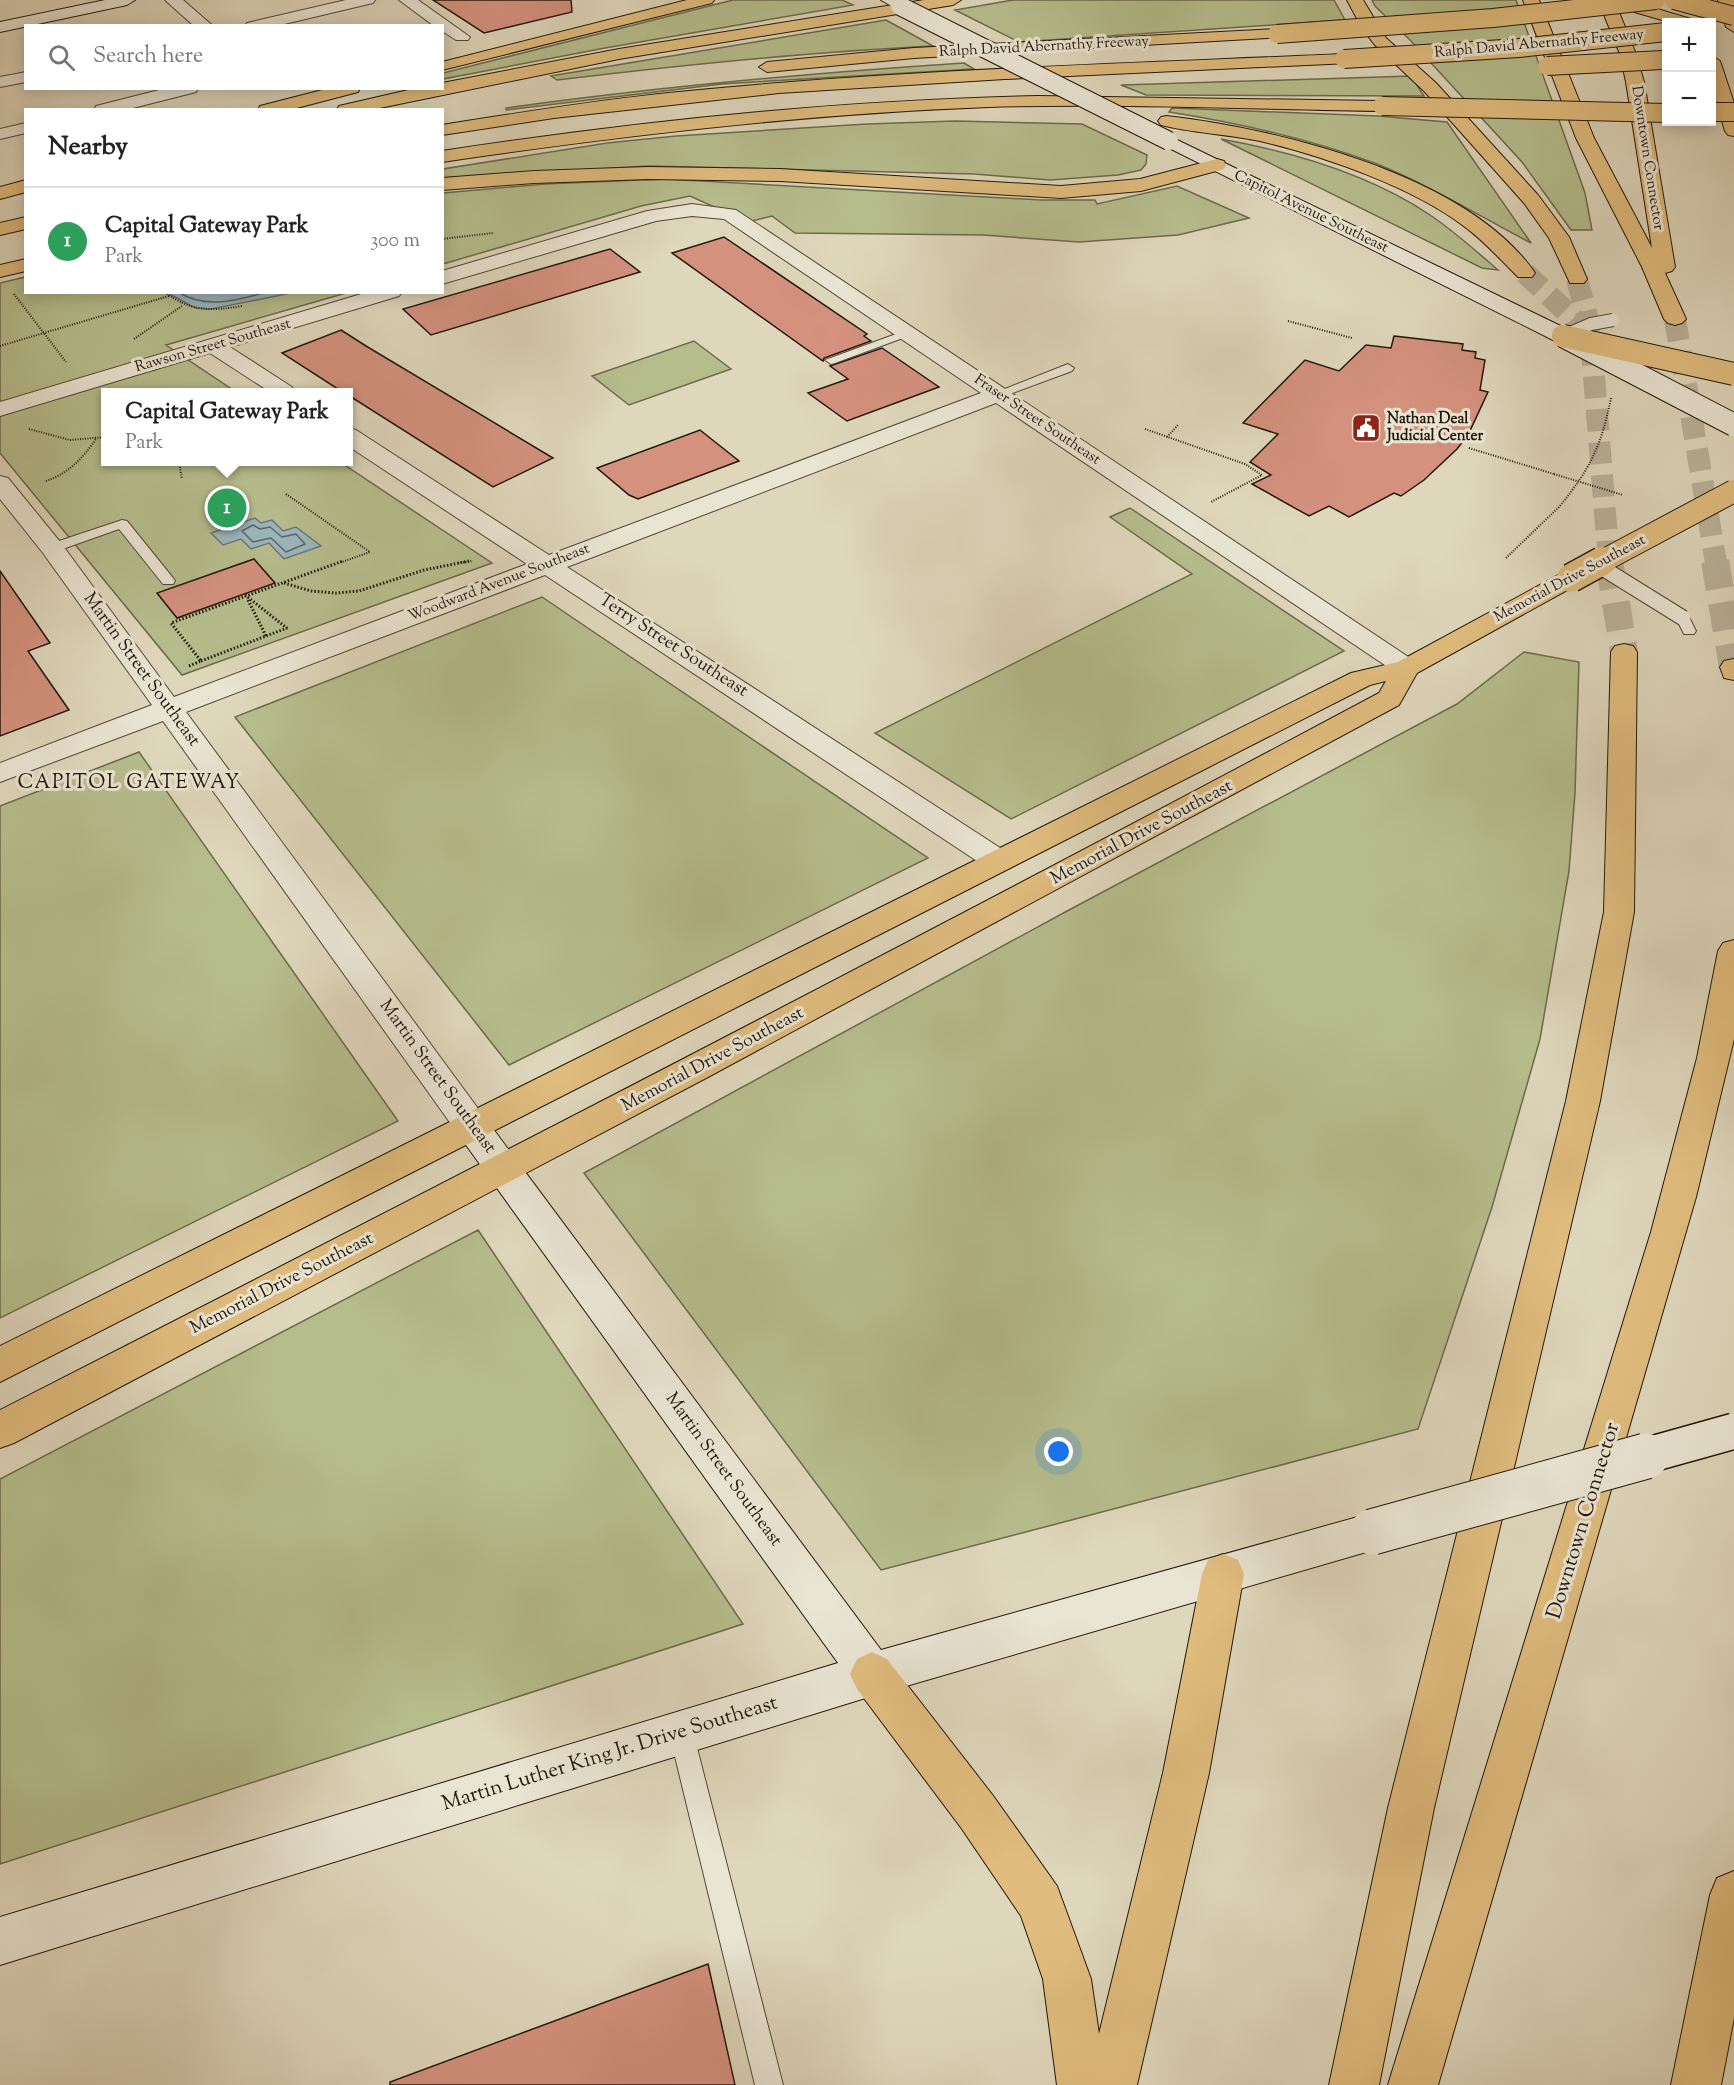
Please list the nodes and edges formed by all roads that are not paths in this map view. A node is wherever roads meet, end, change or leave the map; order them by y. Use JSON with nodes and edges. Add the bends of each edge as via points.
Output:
{"nodes":[{"id":1,"x":127,"y":0,"type":"edge"},
{"id":2,"x":173,"y":0,"type":"edge"},
{"id":3,"x":367,"y":0,"type":"edge"},
{"id":4,"x":407,"y":0,"type":"edge"},
{"id":5,"x":706,"y":0,"type":"edge"},
{"id":6,"x":888,"y":0,"type":"edge"},
{"id":7,"x":934,"y":0,"type":"edge"},
{"id":8,"x":953,"y":0,"type":"edge"},
{"id":9,"x":1355,"y":0,"type":"edge"},
{"id":10,"x":1531,"y":0,"type":"edge"},
{"id":11,"x":1608,"y":0,"type":"edge"},
{"id":12,"x":1656,"y":0,"type":"edge"},
{"id":13,"x":1674,"y":0,"type":"edge"},
{"id":14,"x":1686,"y":0,"type":"edge"},
{"id":15,"x":1726,"y":0,"type":"edge"},
{"id":16,"x":865,"y":14,"type":"junction"},
{"id":17,"x":1734,"y":16,"type":"edge"},
{"id":18,"x":1670,"y":18,"type":"edge"},
{"id":19,"x":1694,"y":18,"type":"edge"},
{"id":20,"x":203,"y":24,"type":"edge"},
{"id":21,"x":262,"y":24,"type":"edge"},
{"id":22,"x":440,"y":24,"type":"edge"},
{"id":23,"x":0,"y":27,"type":"edge"},
{"id":24,"x":445,"y":28,"type":"edge"},
{"id":25,"x":1727,"y":30,"type":"edge"},
{"id":26,"x":1662,"y":32,"type":"edge"},
{"id":27,"x":462,"y":37,"type":"dead end"},
{"id":28,"x":1662,"y":60,"type":"edge"},
{"id":29,"x":1716,"y":63,"type":"edge"},
{"id":30,"x":444,"y":66,"type":"edge"},
{"id":31,"x":1528,"y":67,"type":"dead end"},
{"id":32,"x":754,"y":68,"type":"dead end"},
{"id":33,"x":1442,"y":70,"type":"dead end"},
{"id":34,"x":24,"y":76,"type":"edge"},
{"id":35,"x":936,"y":78,"type":"junction"},
{"id":36,"x":0,"y":82,"type":"edge"},
{"id":37,"x":444,"y":88,"type":"edge"},
{"id":38,"x":182,"y":90,"type":"edge"},
{"id":39,"x":344,"y":90,"type":"edge"},
{"id":40,"x":433,"y":90,"type":"edge"},
{"id":41,"x":110,"y":108,"type":"edge"},
{"id":42,"x":274,"y":108,"type":"edge"},
{"id":43,"x":354,"y":108,"type":"edge"},
{"id":44,"x":1716,"y":112,"type":"edge"},
{"id":45,"x":1734,"y":112,"type":"edge"},
{"id":46,"x":1662,"y":113,"type":"edge"},
{"id":47,"x":745,"y":119,"type":"junction"},
{"id":48,"x":24,"y":128,"type":"edge"},
{"id":49,"x":444,"y":130,"type":"edge"},
{"id":50,"x":1734,"y":131,"type":"edge"},
{"id":51,"x":0,"y":134,"type":"edge"},
{"id":52,"x":444,"y":157,"type":"edge"},
{"id":53,"x":1216,"y":165,"type":"junction"},
{"id":54,"x":24,"y":169,"type":"edge"},
{"id":55,"x":0,"y":175,"type":"edge"},
{"id":56,"x":444,"y":184,"type":"edge"},
{"id":57,"x":24,"y":187,"type":"edge"},
{"id":58,"x":0,"y":193,"type":"edge"},
{"id":59,"x":24,"y":198,"type":"edge"},
{"id":60,"x":0,"y":204,"type":"edge"},
{"id":61,"x":24,"y":224,"type":"edge"},
{"id":62,"x":0,"y":230,"type":"edge"},
{"id":63,"x":24,"y":242,"type":"edge"},
{"id":64,"x":0,"y":248,"type":"edge"},
{"id":65,"x":24,"y":265,"type":"edge"},
{"id":66,"x":0,"y":271,"type":"edge"},
{"id":67,"x":1525,"y":273,"type":"tunnel mouth"},
{"id":68,"x":444,"y":277,"type":"edge"},
{"id":69,"x":1577,"y":279,"type":"tunnel mouth"},
{"id":70,"x":385,"y":294,"type":"edge"},
{"id":71,"x":1613,"y":320,"type":"dead end"},
{"id":72,"x":907,"y":333,"type":"junction"},
{"id":73,"x":1563,"y":336,"type":"junction"},
{"id":74,"x":213,"y":346,"type":"junction"},
{"id":75,"x":831,"y":360,"type":"dead end"},
{"id":76,"x":1068,"y":368,"type":"dead end"},
{"id":77,"x":1734,"y":374,"type":"edge"},
{"id":78,"x":276,"y":388,"type":"edge"},
{"id":79,"x":998,"y":394,"type":"junction"},
{"id":80,"x":0,"y":409,"type":"edge"},
{"id":81,"x":1734,"y":425,"type":"edge"},
{"id":82,"x":353,"y":442,"type":"edge"},
{"id":83,"x":0,"y":483,"type":"edge"},
{"id":84,"x":1734,"y":491,"type":"edge"},
{"id":85,"x":52,"y":548,"type":"junction"},
{"id":86,"x":548,"y":564,"type":"junction"},
{"id":87,"x":1596,"y":564,"type":"junction"},
{"id":88,"x":168,"y":581,"type":"dead end"},
{"id":89,"x":1686,"y":625,"type":"dead end"},
{"id":90,"x":1624,"y":652,"type":"tunnel mouth"},
{"id":91,"x":1733,"y":667,"type":"edge"},
{"id":92,"x":1407,"y":668,"type":"junction"},
{"id":93,"x":1734,"y":672,"type":"edge"},
{"id":94,"x":169,"y":708,"type":"junction"},
{"id":95,"x":0,"y":772,"type":"edge"},
{"id":96,"x":998,"y":860,"type":"junction"},
{"id":97,"x":1734,"y":951,"type":"edge"},
{"id":98,"x":473,"y":1128,"type":"junction"},
{"id":99,"x":505,"y":1169,"type":"junction"},
{"id":100,"x":0,"y":1365,"type":"edge"},
{"id":101,"x":0,"y":1430,"type":"edge"},
{"id":102,"x":1734,"y":1431,"type":"edge"},
{"id":103,"x":1223,"y":1574,"type":"junction"},
{"id":104,"x":872,"y":1674,"type":"junction"},
{"id":105,"x":681,"y":1732,"type":"junction"},
{"id":106,"x":1734,"y":1894,"type":"edge"},
{"id":107,"x":0,"y":1941,"type":"edge"},
{"id":108,"x":1734,"y":2004,"type":"edge"},
{"id":109,"x":769,"y":2085,"type":"edge"},
{"id":110,"x":1082,"y":2085,"type":"edge"},
{"id":111,"x":1112,"y":2085,"type":"edge"},
{"id":112,"x":1354,"y":2085,"type":"edge"},
{"id":113,"x":1413,"y":2085,"type":"edge"},
{"id":114,"x":1696,"y":2085,"type":"edge"},
{"id":115,"x":1712,"y":2085,"type":"edge"}],
"edges":[{"from":1,"to":23,"type":"street"},
{"from":2,"to":20,"type":"street"},
{"from":3,"to":21,"type":"street"},
{"from":4,"to":22,"type":"street"},
{"from":5,"to":30,"type":"main road"},
{"from":6,"to":53,"type":"street","name":"Capitol Avenue Southeast","bridge":true},
{"from":7,"to":16,"type":"main road"},
{"from":8,"to":16,"type":"main road"},
{"from":9,"to":69,"type":"main road","via":[[1380,41],[1430,87],[1531,199],[1559,237]]},
{"from":10,"to":11,"type":"main road","name":"Downtown Connector","via":[[1565,92],[1607,183],[1656,272],[1675,319],[1635,82]]},
{"from":11,"to":18,"type":"main road","bridge":true},
{"from":12,"to":32,"type":"main road","name":"Ralph David Abernathy Freeway","bridge":true,"via":[[1493,18],[914,53]]},
{"from":13,"to":17,"type":"main road","bridge":true},
{"from":14,"to":19,"type":"main road"},
{"from":15,"to":25,"type":"main road"},
{"from":16,"to":37,"type":"main road"},
{"from":24,"to":27,"type":"street"},
{"from":26,"to":35,"type":"main road","name":"Ralph David Abernathy Freeway","bridge":true,"via":[[1519,48],[1344,59]]},
{"from":28,"to":31,"type":"main road","bridge":true},
{"from":29,"to":50,"type":"main road"},
{"from":33,"to":35,"type":"main road"},
{"from":34,"to":36,"type":"street"},
{"from":35,"to":49,"type":"main road","name":"Ralph David Abernathy Freeway","via":[[657,99]]},
{"from":38,"to":41,"type":"street"},
{"from":39,"to":42,"type":"main road"},
{"from":40,"to":43,"type":"main road"},
{"from":44,"to":45,"type":"main road","bridge":true},
{"from":46,"to":47,"type":"main road","bridge":true,"via":[[1077,101],[989,102]]},
{"from":47,"to":52,"type":"main road","via":[[614,131]]},
{"from":47,"to":67,"type":"main road","via":[[1034,112],[1199,124],[1262,136],[1352,163],[1453,209],[1485,232]]},
{"from":48,"to":51,"type":"street"},
{"from":53,"to":56,"type":"main road","via":[[1141,185],[1061,192],[780,175],[648,173]]},
{"from":53,"to":73,"type":"street","name":"Capitol Avenue Southeast"},
{"from":54,"to":55,"type":"main road"},
{"from":57,"to":58,"type":"main road"},
{"from":59,"to":60,"type":"main road"},
{"from":61,"to":62,"type":"main road"},
{"from":63,"to":64,"type":"main road"},
{"from":65,"to":66,"type":"main road"},
{"from":68,"to":72,"type":"street","name":"Fraser Street Southeast","via":[[654,215],[692,210],[729,214]]},
{"from":70,"to":74,"type":"street","name":"Rawson Street Southeast"},
{"from":71,"to":73,"type":"lane","bridge":true},
{"from":72,"to":75,"type":"lane"},
{"from":72,"to":79,"type":"street","name":"Fraser Street Southeast"},
{"from":73,"to":77,"type":"main road","bridge":true},
{"from":73,"to":81,"type":"street","name":"Capitol Avenue Southeast","bridge":true},
{"from":74,"to":78,"type":"street"},
{"from":74,"to":80,"type":"street","name":"Rawson Street Southeast"},
{"from":76,"to":79,"type":"lane"},
{"from":79,"to":86,"type":"street","name":"Woodward Avenue Southeast"},
{"from":79,"to":92,"type":"street","name":"Fraser Street Southeast"},
{"from":82,"to":86,"type":"street","name":"Terry Street Southeast"},
{"from":83,"to":85,"type":"street","name":"Martin Street Southeast"},
{"from":84,"to":87,"type":"main road","name":"Memorial Drive Southeast","bridge":true},
{"from":85,"to":88,"type":"lane","via":[[122,524]]},
{"from":85,"to":94,"type":"street","name":"Martin Street Southeast"},
{"from":86,"to":94,"type":"street","name":"Woodward Avenue Southeast"},
{"from":86,"to":96,"type":"street","name":"Terry Street Southeast"},
{"from":87,"to":89,"type":"lane","bridge":true},
{"from":87,"to":92,"type":"main road","name":"Memorial Drive Southeast","bridge":true},
{"from":90,"to":112,"type":"main road","via":[[1619,912],[1615,934],[1583,1101],[1411,1808]]},
{"from":91,"to":93,"type":"main road"},
{"from":92,"to":96,"type":"main road","name":"Memorial Drive Southeast","via":[[1361,679]]},
{"from":92,"to":99,"type":"main road","name":"Memorial Drive Southeast","via":[[1389,699],[1035,891]]},
{"from":94,"to":95,"type":"street","name":"Woodward Avenue Southeast"},
{"from":94,"to":98,"type":"street","name":"Martin Street Southeast"},
{"from":96,"to":98,"type":"main road","name":"Memorial Drive Southeast"},
{"from":97,"to":113,"type":"main road","name":"Downtown Connector","via":[[1705,1100],[1669,1232]]},
{"from":98,"to":99,"type":"street","name":"Martin Street Southeast"},
{"from":98,"to":100,"type":"main road","name":"Memorial Drive Southeast"},
{"from":99,"to":101,"type":"main road","name":"Memorial Drive Southeast"},
{"from":99,"to":104,"type":"street","name":"Martin Street Southeast"},
{"from":102,"to":103,"type":"street","name":"Martin Luther King Jr. Drive Southeast","bridge":true},
{"from":103,"to":104,"type":"street","name":"Martin Luther King Jr. Drive Southeast"},
{"from":103,"to":111,"type":"main road","via":[[1186,1773]]},
{"from":104,"to":105,"type":"street","name":"Martin Luther King Jr. Drive Southeast"},
{"from":104,"to":110,"type":"main road","via":[[978,1813],[1040,1904],[1067,1979]]},
{"from":105,"to":107,"type":"street","name":"Martin Luther King Jr. Drive Southeast"},
{"from":105,"to":109,"type":"lane"},
{"from":106,"to":114,"type":"main road"},
{"from":108,"to":115,"type":"main road"}]}
